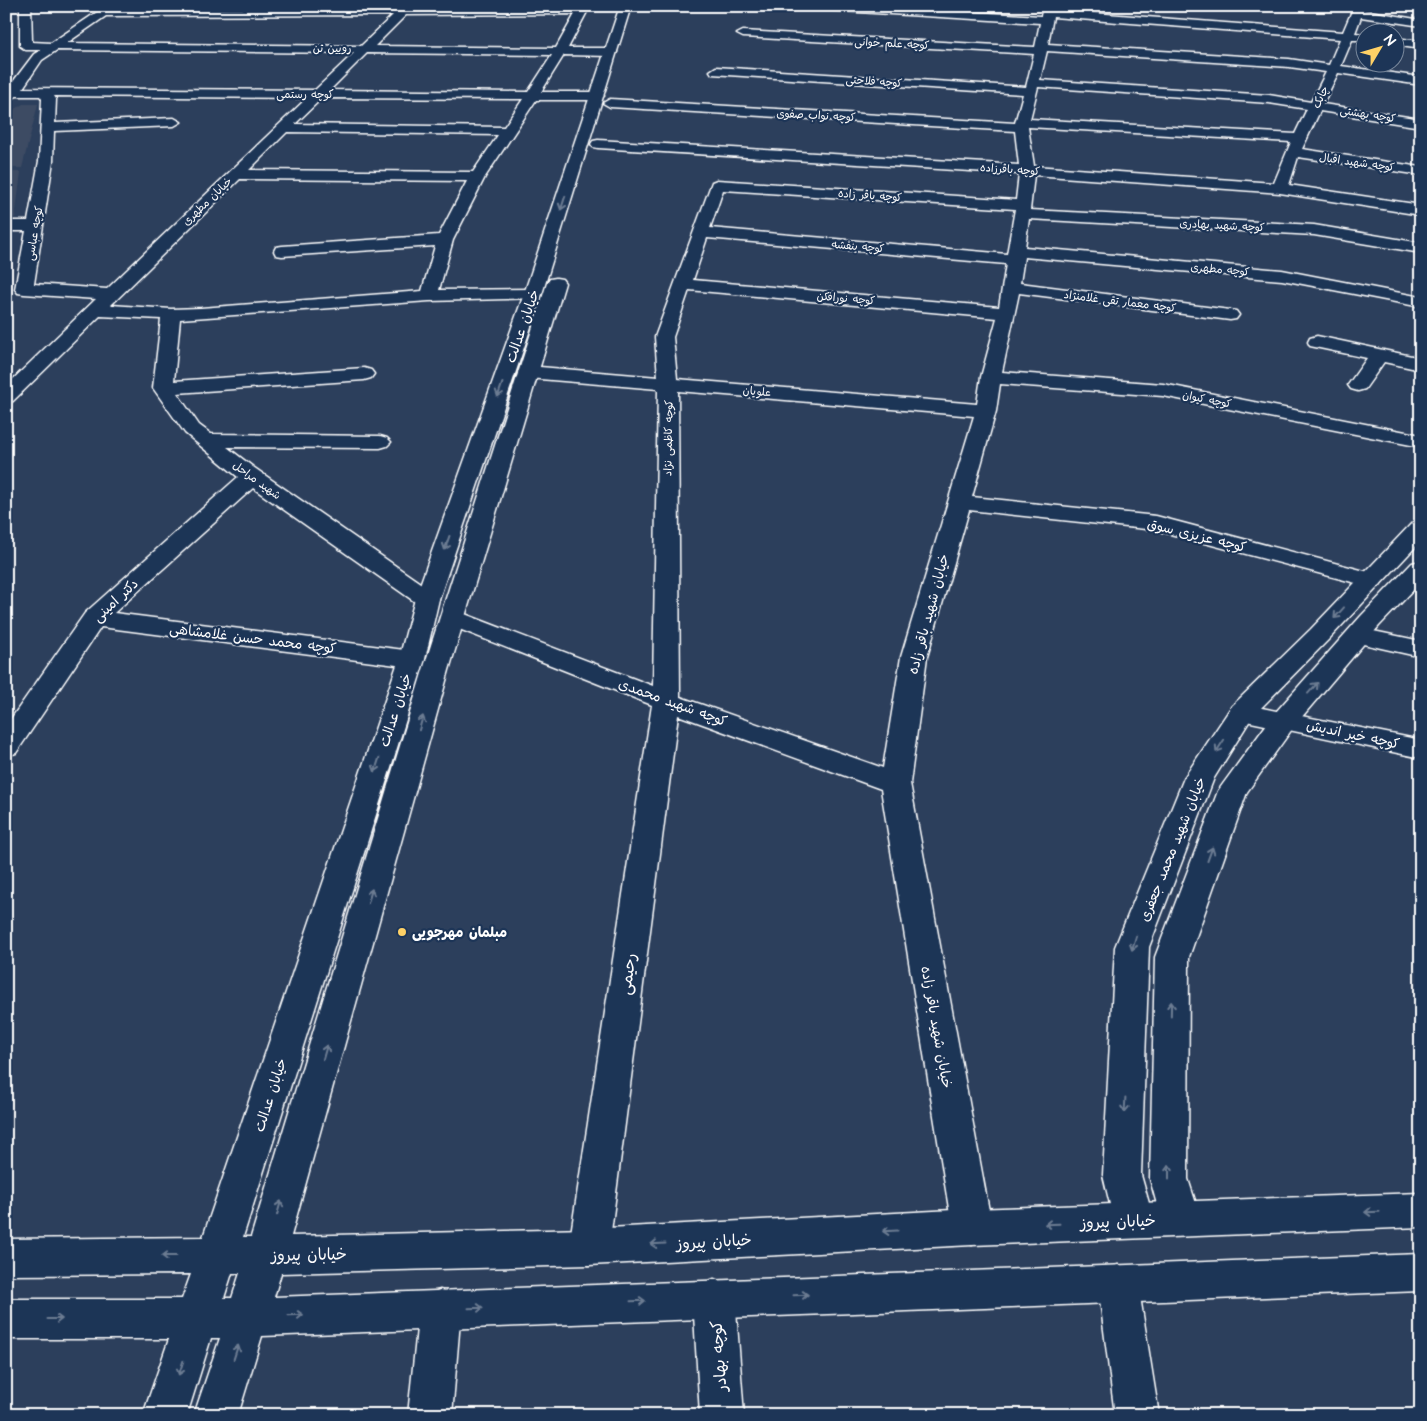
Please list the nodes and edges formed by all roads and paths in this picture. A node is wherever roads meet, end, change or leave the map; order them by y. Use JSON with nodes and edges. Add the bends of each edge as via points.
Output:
{"nodes":[{"id":1,"x":25,"y":6,"type":"edge"},
{"id":2,"x":114,"y":6,"type":"edge"},
{"id":3,"x":626,"y":6,"type":"edge"},
{"id":4,"x":638,"y":6,"type":"edge"},
{"id":5,"x":807,"y":6,"type":"edge"},
{"id":6,"x":407,"y":9,"type":"edge"},
{"id":7,"x":584,"y":9,"type":"edge"},
{"id":8,"x":1359,"y":10,"type":"edge"},
{"id":9,"x":104,"y":13,"type":"junction"},
{"id":10,"x":1047,"y":13,"type":"edge"},
{"id":11,"x":1421,"y":23,"type":"edge"},
{"id":12,"x":743,"y":34,"type":"dead end"},
{"id":13,"x":1347,"y":34,"type":"junction"},
{"id":14,"x":1354,"y":35,"type":"edge"},
{"id":15,"x":1404,"y":42,"type":"edge"},
{"id":16,"x":1421,"y":45,"type":"edge"},
{"id":17,"x":53,"y":46,"type":"junction"},
{"id":18,"x":366,"y":48,"type":"junction"},
{"id":19,"x":1041,"y":49,"type":"junction"},
{"id":20,"x":562,"y":50,"type":"junction"},
{"id":21,"x":611,"y":52,"type":"junction"},
{"id":22,"x":533,"y":66,"type":"dead end"},
{"id":23,"x":552,"y":66,"type":"junction"},
{"id":24,"x":1334,"y":68,"type":"junction"},
{"id":25,"x":716,"y":71,"type":"dead end"},
{"id":26,"x":1421,"y":81,"type":"edge"},
{"id":27,"x":1032,"y":87,"type":"junction"},
{"id":28,"x":44,"y":92,"type":"junction"},
{"id":29,"x":317,"y":94,"type":"junction"},
{"id":30,"x":534,"y":94,"type":"junction"},
{"id":31,"x":10,"y":95,"type":"edge"},
{"id":32,"x":603,"y":100,"type":"junction"},
{"id":33,"x":1316,"y":106,"type":"junction"},
{"id":34,"x":174,"y":122,"type":"dead end"},
{"id":35,"x":1421,"y":123,"type":"edge"},
{"id":36,"x":1022,"y":125,"type":"junction"},
{"id":37,"x":48,"y":127,"type":"junction"},
{"id":38,"x":283,"y":128,"type":"junction"},
{"id":39,"x":508,"y":131,"type":"junction"},
{"id":40,"x":1300,"y":138,"type":"junction"},
{"id":41,"x":598,"y":144,"type":"junction"},
{"id":42,"x":1293,"y":152,"type":"junction"},
{"id":43,"x":1027,"y":170,"type":"junction"},
{"id":44,"x":1421,"y":171,"type":"edge"},
{"id":45,"x":236,"y":174,"type":"junction"},
{"id":46,"x":478,"y":177,"type":"junction"},
{"id":47,"x":717,"y":185,"type":"joint"},
{"id":48,"x":1280,"y":188,"type":"junction"},
{"id":49,"x":1022,"y":210,"type":"junction"},
{"id":50,"x":1421,"y":210,"type":"edge"},
{"id":51,"x":6,"y":226,"type":"edge"},
{"id":52,"x":35,"y":226,"type":"junction"},
{"id":53,"x":700,"y":232,"type":"junction"},
{"id":54,"x":445,"y":240,"type":"junction"},
{"id":55,"x":1421,"y":248,"type":"edge"},
{"id":56,"x":282,"y":251,"type":"dead end"},
{"id":57,"x":1017,"y":256,"type":"junction"},
{"id":58,"x":684,"y":284,"type":"junction"},
{"id":59,"x":1010,"y":288,"type":"junction"},
{"id":60,"x":533,"y":294,"type":"junction"},
{"id":61,"x":110,"y":295,"type":"junction"},
{"id":62,"x":429,"y":296,"type":"junction"},
{"id":63,"x":1421,"y":302,"type":"edge"},
{"id":64,"x":97,"y":310,"type":"junction"},
{"id":65,"x":1007,"y":313,"type":"junction"},
{"id":66,"x":171,"y":314,"type":"junction"},
{"id":67,"x":1230,"y":315,"type":"dead end"},
{"id":68,"x":1317,"y":342,"type":"dead end"},
{"id":69,"x":1379,"y":355,"type":"junction"},
{"id":70,"x":1421,"y":364,"type":"edge"},
{"id":71,"x":528,"y":372,"type":"junction"},
{"id":72,"x":364,"y":374,"type":"dead end"},
{"id":73,"x":991,"y":377,"type":"junction"},
{"id":74,"x":668,"y":383,"type":"junction"},
{"id":75,"x":1358,"y":385,"type":"dead end"},
{"id":76,"x":163,"y":388,"type":"junction"},
{"id":77,"x":6,"y":396,"type":"edge"},
{"id":78,"x":986,"y":411,"type":"junction"},
{"id":79,"x":204,"y":440,"type":"junction"},
{"id":80,"x":380,"y":442,"type":"dead end"},
{"id":81,"x":1421,"y":442,"type":"edge"},
{"id":82,"x":252,"y":478,"type":"junction"},
{"id":83,"x":960,"y":502,"type":"junction"},
{"id":84,"x":1421,"y":527,"type":"edge"},
{"id":85,"x":1421,"y":568,"type":"edge"},
{"id":86,"x":1371,"y":580,"type":"junction"},
{"id":87,"x":428,"y":599,"type":"junction"},
{"id":88,"x":94,"y":618,"type":"junction"},
{"id":89,"x":452,"y":618,"type":"junction"},
{"id":90,"x":1359,"y":636,"type":"junction"},
{"id":91,"x":1421,"y":649,"type":"edge"},
{"id":92,"x":412,"y":659,"type":"junction"},
{"id":93,"x":666,"y":701,"type":"junction"},
{"id":94,"x":1242,"y":712,"type":"junction"},
{"id":95,"x":1284,"y":719,"type":"junction"},
{"id":96,"x":6,"y":747,"type":"edge"},
{"id":97,"x":1421,"y":749,"type":"edge"},
{"id":98,"x":895,"y":782,"type":"junction"},
{"id":99,"x":1421,"y":1210,"type":"edge"},
{"id":100,"x":1181,"y":1219,"type":"junction"},
{"id":101,"x":1134,"y":1221,"type":"junction"},
{"id":102,"x":972,"y":1227,"type":"junction"},
{"id":103,"x":588,"y":1247,"type":"junction"},
{"id":104,"x":218,"y":1255,"type":"junction"},
{"id":105,"x":266,"y":1255,"type":"junction"},
{"id":106,"x":6,"y":1257,"type":"edge"},
{"id":107,"x":1421,"y":1272,"type":"edge"},
{"id":108,"x":1118,"y":1284,"type":"junction"},
{"id":109,"x":714,"y":1298,"type":"junction"},
{"id":110,"x":440,"y":1309,"type":"junction"},
{"id":111,"x":247,"y":1318,"type":"junction"},
{"id":112,"x":6,"y":1319,"type":"edge"},
{"id":113,"x":197,"y":1319,"type":"junction"},
{"id":114,"x":165,"y":1415,"type":"edge"},
{"id":115,"x":216,"y":1415,"type":"edge"},
{"id":116,"x":430,"y":1415,"type":"edge"},
{"id":117,"x":722,"y":1415,"type":"edge"},
{"id":118,"x":1137,"y":1415,"type":"edge"}],
"edges":[{"from":1,"to":17,"type":"street","name":"رویین تن","via":[[26,46]]},
{"from":2,"to":9,"type":"street"},
{"from":3,"to":21,"type":"street","name":"خیابان عدالت"},
{"from":4,"to":32,"type":"street","name":"خیابان عدالت"},
{"from":5,"to":10,"type":"street"},
{"from":6,"to":7,"type":"street"},
{"from":6,"to":9,"type":"street"},
{"from":6,"to":18,"type":"street","name":"خیابان مطهری"},
{"from":7,"to":20,"type":"street"},
{"from":8,"to":11,"type":"street"},
{"from":8,"to":13,"type":"street","name":"چابک"},
{"from":9,"to":17,"type":"street"},
{"from":10,"to":13,"type":"street"},
{"from":10,"to":19,"type":"street","name":"خیابان شهید باقر زاده"},
{"from":12,"to":19,"type":"street","name":"کوچه علم خوانی"},
{"from":13,"to":14,"type":"street"},
{"from":13,"to":24,"type":"street","name":"چابک"},
{"from":15,"to":16,"type":"street"},
{"from":17,"to":18,"type":"street","name":"رویین تن"},
{"from":17,"to":31,"type":"street","via":[[38,57]]},
{"from":18,"to":20,"type":"street","name":"رویین تن"},
{"from":18,"to":29,"type":"street","name":"خیابان مطهری"},
{"from":19,"to":24,"type":"street","name":"کوچه علم خوانی"},
{"from":19,"to":27,"type":"street","name":"خیابان شهید باقر زاده"},
{"from":20,"to":21,"type":"street","name":"رویین تن"},
{"from":20,"to":23,"type":"street"},
{"from":21,"to":32,"type":"street","name":"خیابان عدالت"},
{"from":22,"to":23,"type":"street"},
{"from":23,"to":30,"type":"street"},
{"from":24,"to":26,"type":"street","name":"کوچه علم خوانی"},
{"from":24,"to":33,"type":"street","name":"چابک"},
{"from":25,"to":27,"type":"street","name":"کوچه فلاحتی"},
{"from":27,"to":33,"type":"street","name":"کوچه فلاحتی","via":[[1269,99]]},
{"from":27,"to":36,"type":"street","name":"خیابان شهید باقر زاده"},
{"from":28,"to":29,"type":"street","name":"کوچه رستمی"},
{"from":28,"to":31,"type":"street","name":"کوچه رستمی"},
{"from":28,"to":37,"type":"street","name":"کوچه عباسی","via":[[49,99]]},
{"from":29,"to":30,"type":"street","name":"کوچه رستمی"},
{"from":29,"to":38,"type":"street","name":"خیابان مطهری"},
{"from":30,"to":32,"type":"street","name":"کوچه رستمی"},
{"from":30,"to":39,"type":"street"},
{"from":32,"to":36,"type":"street","name":"کوچه نواب صفوی"},
{"from":32,"to":41,"type":"street","name":"خیابان عدالت"},
{"from":32,"to":60,"type":"street","name":"خیابان عدالت","one_way":true},
{"from":33,"to":35,"type":"street","name":"کوچه بهشتی"},
{"from":33,"to":40,"type":"street","name":"چابک"},
{"from":34,"to":37,"type":"street"},
{"from":36,"to":40,"type":"street","name":"کوچه نواب صفوی"},
{"from":36,"to":43,"type":"street","name":"خیابان شهید باقر زاده"},
{"from":37,"to":52,"type":"street","name":"کوچه عباسی"},
{"from":38,"to":39,"type":"street"},
{"from":38,"to":45,"type":"street","name":"خیابان مطهری"},
{"from":39,"to":46,"type":"street"},
{"from":40,"to":42,"type":"street","name":"چابک"},
{"from":41,"to":43,"type":"street","name":"کوچه باقرزاده"},
{"from":41,"to":71,"type":"street","name":"خیابان عدالت"},
{"from":42,"to":44,"type":"street","name":"کوچه شهید اقبال"},
{"from":42,"to":48,"type":"street","name":"چابک"},
{"from":43,"to":48,"type":"street","name":"کوچه باقرزاده"},
{"from":43,"to":49,"type":"street","name":"خیابان شهید باقر زاده"},
{"from":45,"to":46,"type":"street"},
{"from":45,"to":61,"type":"street","name":"خیابان مطهری"},
{"from":46,"to":54,"type":"street"},
{"from":47,"to":49,"type":"street","name":"کوچه باقر زاده"},
{"from":47,"to":53,"type":"street","name":"کوچه کاظمی نژاد"},
{"from":48,"to":50,"type":"street","name":"کوچه باقرزاده"},
{"from":49,"to":55,"type":"street","name":"کوچه شهید بهادری","via":[[1314,230]]},
{"from":49,"to":57,"type":"street","name":"خیابان شهید باقر زاده"},
{"from":51,"to":52,"type":"street"},
{"from":52,"to":61,"type":"street","name":"کوچه عباسی","via":[[24,289]]},
{"from":53,"to":57,"type":"street","name":"کوچه بنفشه"},
{"from":53,"to":58,"type":"street","name":"کوچه کاظمی نژاد"},
{"from":54,"to":56,"type":"street"},
{"from":54,"to":62,"type":"street"},
{"from":57,"to":59,"type":"street","name":"خیابان شهید باقر زاده"},
{"from":57,"to":63,"type":"street","name":"کوچه مطهری","via":[[1282,275]]},
{"from":58,"to":65,"type":"street","name":"کوچه نورافکن"},
{"from":58,"to":74,"type":"street","name":"کوچه کاظمی نژاد","via":[[664,337]]},
{"from":59,"to":65,"type":"street","name":"خیابان شهید باقر زاده"},
{"from":59,"to":67,"type":"street","name":"کوچه معمار تقی غلامنژاد"},
{"from":60,"to":62,"type":"street"},
{"from":60,"to":87,"type":"street","name":"خیابان عدالت","one_way":true},
{"from":61,"to":64,"type":"street","name":"خیابان مطهری"},
{"from":62,"to":66,"type":"street"},
{"from":64,"to":66,"type":"street"},
{"from":64,"to":77,"type":"street","name":"خیابان مطهری"},
{"from":65,"to":73,"type":"street","name":"خیابان شهید باقر زاده"},
{"from":66,"to":76,"type":"street"},
{"from":68,"to":69,"type":"street"},
{"from":69,"to":70,"type":"street"},
{"from":69,"to":75,"type":"street"},
{"from":71,"to":74,"type":"street","name":"علویان"},
{"from":71,"to":89,"type":"street","name":"خیابان عدالت"},
{"from":72,"to":76,"type":"street"},
{"from":73,"to":78,"type":"street","name":"خیابان شهید باقر زاده"},
{"from":73,"to":81,"type":"street","name":"کوچه کیوان","via":[[1163,390]]},
{"from":74,"to":78,"type":"street","name":"علویان"},
{"from":74,"to":93,"type":"street","name":"کوچه کاظمی نژاد"},
{"from":76,"to":79,"type":"street","name":"شهید مراحل","via":[[192,429]]},
{"from":78,"to":83,"type":"street","name":"خیابان شهید باقر زاده"},
{"from":79,"to":80,"type":"street"},
{"from":79,"to":82,"type":"street","name":"شهید مراحل"},
{"from":82,"to":87,"type":"street","name":"شهید مراحل"},
{"from":82,"to":88,"type":"street","name":"دکتر امینی"},
{"from":83,"to":86,"type":"street","name":"کوچه عزیزی سوق","via":[[1156,523]]},
{"from":83,"to":98,"type":"street","name":"خیابان شهید باقر زاده","via":[[914,657]]},
{"from":84,"to":86,"type":"street","name":"خیابان شهید محمد جعفری"},
{"from":85,"to":90,"type":"street"},
{"from":86,"to":94,"type":"street","name":"خیابان شهید محمد جعفری","one_way":true},
{"from":87,"to":92,"type":"street","name":"خیابان عدالت"},
{"from":88,"to":92,"type":"street","name":"کوچه محمد حسن غلامشاهی"},
{"from":88,"to":96,"type":"street","name":"دکتر امینی"},
{"from":89,"to":93,"type":"street","name":"کوچه شهید محمدی"},
{"from":105,"to":89,"type":"street","name":"خیابان عدالت","one_way":true},
{"from":90,"to":91,"type":"street"},
{"from":95,"to":90,"type":"street","one_way":true},
{"from":92,"to":104,"type":"street","name":"خیابان عدالت","one_way":true},
{"from":93,"to":98,"type":"street","name":"کوچه شهید محمدی"},
{"from":93,"to":103,"type":"street","name":"رحیمی"},
{"from":94,"to":95,"type":"street","name":"کوچه خیر اندیش"},
{"from":94,"to":101,"type":"street","name":"خیابان شهید محمد جعفری","one_way":true,"via":[[1199,778],[1132,947],[1122,1175]]},
{"from":95,"to":97,"type":"street","name":"کوچه خیر اندیش"},
{"from":100,"to":95,"type":"street","one_way":true,"via":[[1169,1179],[1172,957],[1234,791]]},
{"from":98,"to":102,"type":"street","name":"خیابان شهید باقر زاده"},
{"from":99,"to":100,"type":"street","name":"خیابان پیروز","one_way":true},
{"from":100,"to":101,"type":"street","name":"خیابان پیروز"},
{"from":101,"to":102,"type":"street","name":"خیابان پیروز","one_way":true},
{"from":102,"to":103,"type":"street","name":"خیابان پیروز","one_way":true},
{"from":103,"to":105,"type":"street","name":"خیابان پیروز"},
{"from":104,"to":105,"type":"street","name":"خیابان پیروز"},
{"from":104,"to":106,"type":"street","name":"خیابان پیروز","one_way":true},
{"from":104,"to":113,"type":"street","name":"خیابان عدالت"},
{"from":105,"to":111,"type":"street","name":"خیابان عدالت"},
{"from":107,"to":108,"type":"street"},
{"from":109,"to":108,"type":"street","one_way":true},
{"from":108,"to":118,"type":"street"},
{"from":110,"to":109,"type":"street","one_way":true},
{"from":109,"to":117,"type":"street","name":"کوچه بهادر"},
{"from":111,"to":110,"type":"street","one_way":true},
{"from":110,"to":116,"type":"street"},
{"from":111,"to":113,"type":"street"},
{"from":115,"to":111,"type":"street","name":"خیابان عدالت","one_way":true},
{"from":112,"to":113,"type":"street","one_way":true},
{"from":113,"to":114,"type":"street","name":"خیابان عدالت","one_way":true}]}
